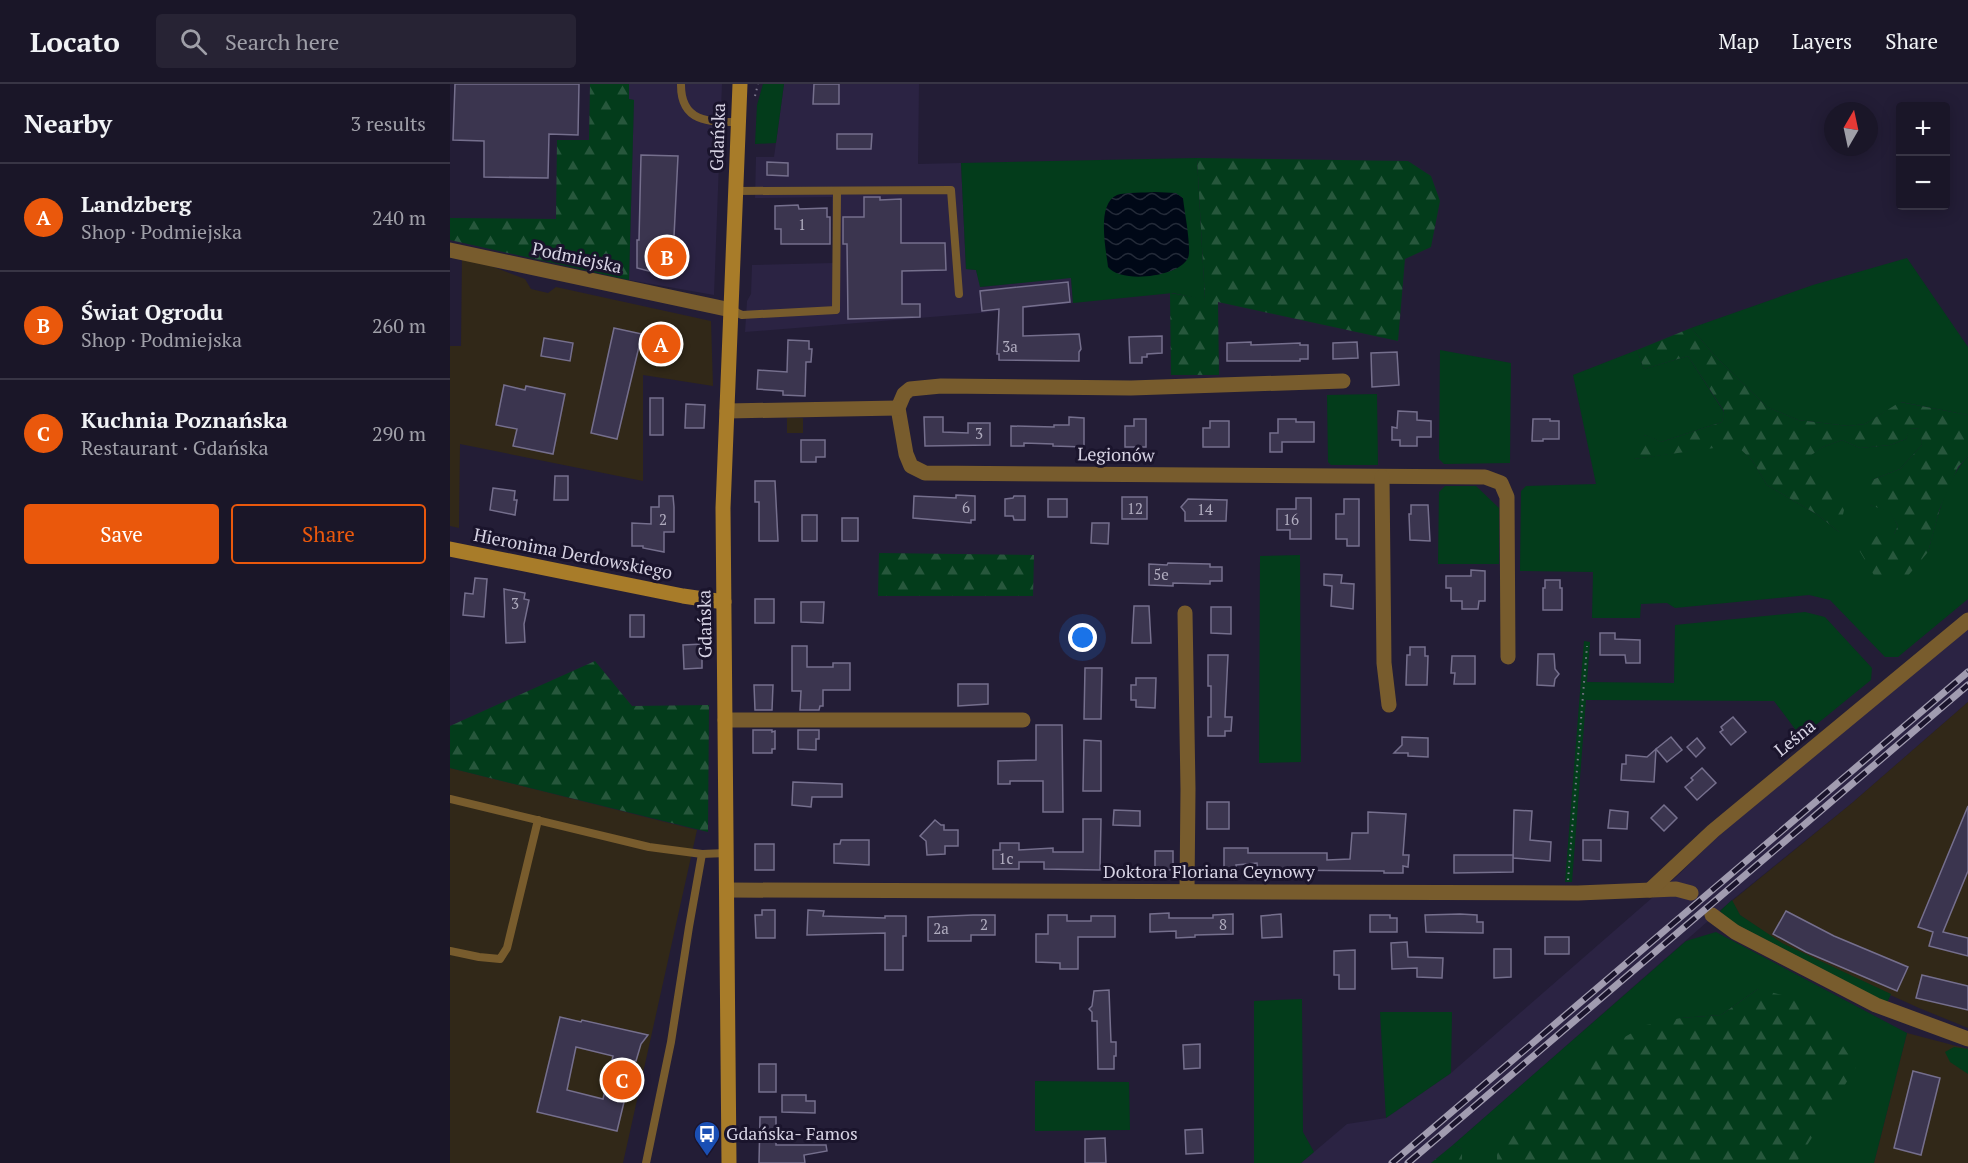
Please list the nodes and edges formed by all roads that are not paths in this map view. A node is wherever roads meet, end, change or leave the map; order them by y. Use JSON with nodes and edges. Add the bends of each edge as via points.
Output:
{"nodes":[{"id":1,"x":740,"y":84,"type":"edge"},
{"id":2,"x":681,"y":85,"type":"edge"},
{"id":3,"x":739,"y":123,"type":"junction"},
{"id":4,"x":736,"y":191,"type":"junction"},
{"id":5,"x":837,"y":191,"type":"junction"},
{"id":6,"x":450,"y":250,"type":"edge"},
{"id":7,"x":959,"y":294,"type":"dead end"},
{"id":8,"x":731,"y":310,"type":"junction"},
{"id":9,"x":1343,"y":381,"type":"dead end"},
{"id":10,"x":898,"y":408,"type":"junction"},
{"id":11,"x":727,"y":411,"type":"junction"},
{"id":12,"x":1382,"y":477,"type":"junction"},
{"id":13,"x":450,"y":549,"type":"edge"},
{"id":14,"x":724,"y":602,"type":"junction"},
{"id":15,"x":1185,"y":613,"type":"dead end"},
{"id":16,"x":1968,"y":620,"type":"edge"},
{"id":17,"x":1508,"y":657,"type":"dead end"},
{"id":18,"x":1389,"y":705,"type":"dead end"},
{"id":19,"x":725,"y":720,"type":"junction"},
{"id":20,"x":1023,"y":720,"type":"dead end"},
{"id":21,"x":450,"y":799,"type":"edge"},
{"id":22,"x":538,"y":820,"type":"junction"},
{"id":23,"x":726,"y":853,"type":"junction"},
{"id":24,"x":702,"y":854,"type":"junction"},
{"id":25,"x":727,"y":890,"type":"junction"},
{"id":26,"x":1650,"y":890,"type":"junction"},
{"id":27,"x":1187,"y":891,"type":"junction"},
{"id":28,"x":1691,"y":893,"type":"dead end"},
{"id":29,"x":1712,"y":915,"type":"dead end"},
{"id":30,"x":450,"y":951,"type":"edge"},
{"id":31,"x":1968,"y":1039,"type":"edge"},
{"id":32,"x":646,"y":1163,"type":"edge"},
{"id":33,"x":729,"y":1163,"type":"edge"}],
"edges":[{"from":1,"to":3,"type":"main road","name":"Gdańska"},
{"from":2,"to":3,"type":"lane","via":[[686,108],[693,116],[709,122]]},
{"from":3,"to":4,"type":"main road","name":"Gdańska"},
{"from":4,"to":5,"type":"lane"},
{"from":4,"to":8,"type":"main road","name":"Gdańska"},
{"from":5,"to":7,"type":"lane","via":[[951,190]]},
{"from":5,"to":8,"type":"lane","via":[[836,310],[742,315]]},
{"from":6,"to":8,"type":"street","name":"Podmiejska"},
{"from":8,"to":11,"type":"main road","name":"Gdańska"},
{"from":9,"to":10,"type":"street","via":[[1131,388],[942,386],[910,389]]},
{"from":10,"to":11,"type":"street"},
{"from":10,"to":12,"type":"street","name":"Legionów","via":[[906,454],[911,466],[924,473]]},
{"from":11,"to":14,"type":"main road","name":"Gdańska"},
{"from":12,"to":17,"type":"street","name":"Legionów","via":[[1485,477],[1501,483],[1507,497]]},
{"from":12,"to":18,"type":"street","via":[[1384,663]]},
{"from":13,"to":14,"type":"main road","name":"Hieronima Derdowskiego"},
{"from":14,"to":19,"type":"main road","name":"Gdańska"},
{"from":15,"to":27,"type":"street"},
{"from":16,"to":26,"type":"street","name":"Leśna","via":[[1713,831]]},
{"from":19,"to":20,"type":"street"},
{"from":19,"to":23,"type":"main road","name":"Gdańska"},
{"from":21,"to":22,"type":"lane"},
{"from":22,"to":24,"type":"lane","via":[[649,847]]},
{"from":22,"to":30,"type":"lane","via":[[507,948],[500,959]]},
{"from":23,"to":24,"type":"lane"},
{"from":23,"to":25,"type":"main road","name":"Gdańska"},
{"from":24,"to":32,"type":"lane","via":[[671,1042]]},
{"from":25,"to":27,"type":"street","name":"Doktora Floriana Ceynowy"},
{"from":25,"to":33,"type":"main road","name":"Gdańska"},
{"from":26,"to":27,"type":"street","name":"Doktora Floriana Ceynowy"},
{"from":26,"to":28,"type":"street","name":"Doktora Floriana Ceynowy"},
{"from":29,"to":31,"type":"street","via":[[1735,932],[1876,1005]]}]}
